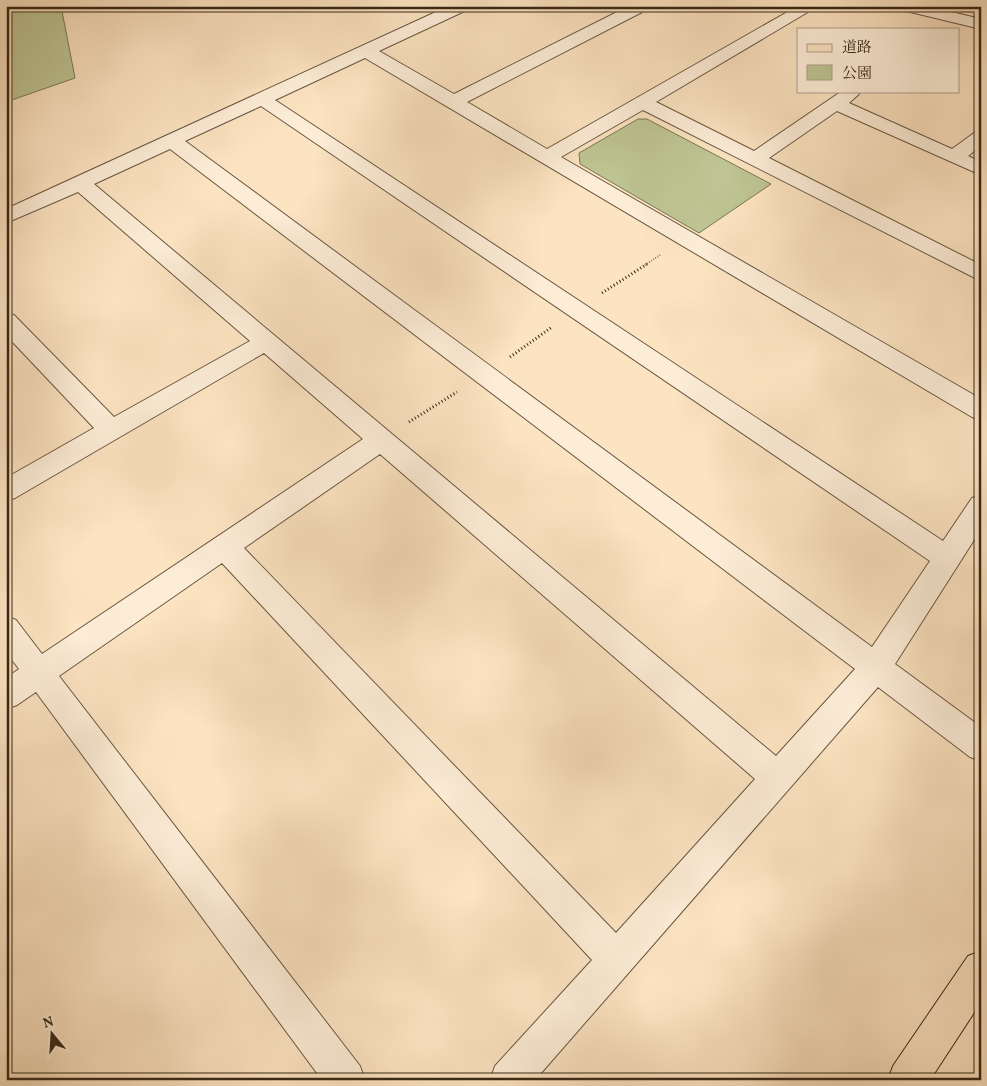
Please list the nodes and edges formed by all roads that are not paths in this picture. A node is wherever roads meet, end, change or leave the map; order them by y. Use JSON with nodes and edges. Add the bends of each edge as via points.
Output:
{"nodes":[{"id":1,"x":462,"y":6,"type":"edge"},
{"id":2,"x":642,"y":6,"type":"edge"},
{"id":3,"x":810,"y":6,"type":"edge"},
{"id":4,"x":904,"y":6,"type":"edge"},
{"id":5,"x":958,"y":19,"type":"junction"},
{"id":6,"x":981,"y":24,"type":"edge"},
{"id":7,"x":945,"y":28,"type":"edge"},
{"id":8,"x":366,"y":51,"type":"junction"},
{"id":9,"x":853,"y":92,"type":"edge"},
{"id":10,"x":262,"y":99,"type":"junction"},
{"id":11,"x":453,"y":102,"type":"junction"},
{"id":12,"x":642,"y":102,"type":"junction"},
{"id":13,"x":836,"y":104,"type":"junction"},
{"id":14,"x":981,"y":137,"type":"edge"},
{"id":15,"x":171,"y":140,"type":"junction"},
{"id":16,"x":547,"y":157,"type":"junction"},
{"id":17,"x":954,"y":157,"type":"junction"},
{"id":18,"x":755,"y":160,"type":"junction"},
{"id":19,"x":981,"y":169,"type":"edge"},
{"id":20,"x":80,"y":183,"type":"junction"},
{"id":21,"x":6,"y":217,"type":"edge"},
{"id":22,"x":981,"y":274,"type":"edge"},
{"id":23,"x":6,"y":320,"type":"edge"},
{"id":24,"x":266,"y":342,"type":"junction"},
{"id":25,"x":981,"y":411,"type":"edge"},
{"id":26,"x":112,"y":431,"type":"junction"},
{"id":27,"x":382,"y":440,"type":"junction"},
{"id":28,"x":6,"y":491,"type":"edge"},
{"id":29,"x":981,"y":506,"type":"edge"},
{"id":30,"x":225,"y":546,"type":"junction"},
{"id":31,"x":946,"y":558,"type":"junction"},
{"id":32,"x":6,"y":629,"type":"edge"},
{"id":33,"x":876,"y":667,"type":"junction"},
{"id":34,"x":39,"y":673,"type":"junction"},
{"id":35,"x":6,"y":695,"type":"edge"},
{"id":36,"x":981,"y":746,"type":"edge"},
{"id":37,"x":778,"y":778,"type":"junction"},
{"id":38,"x":616,"y":959,"type":"junction"},
{"id":39,"x":981,"y":969,"type":"edge"},
{"id":40,"x":346,"y":1080,"type":"edge"},
{"id":41,"x":509,"y":1080,"type":"edge"},
{"id":42,"x":907,"y":1080,"type":"edge"}],
"edges":[{"from":1,"to":8,"type":"street"},
{"from":2,"to":11,"type":"street"},
{"from":3,"to":12,"type":"street"},
{"from":4,"to":5,"type":"street"},
{"from":5,"to":6,"type":"street"},
{"from":5,"to":7,"type":"street"},
{"from":8,"to":10,"type":"street"},
{"from":8,"to":11,"type":"street"},
{"from":9,"to":13,"type":"street"},
{"from":10,"to":15,"type":"street"},
{"from":10,"to":31,"type":"street"},
{"from":11,"to":16,"type":"street"},
{"from":12,"to":16,"type":"street"},
{"from":12,"to":18,"type":"street"},
{"from":13,"to":17,"type":"street"},
{"from":13,"to":18,"type":"street"},
{"from":14,"to":17,"type":"street"},
{"from":15,"to":20,"type":"street"},
{"from":15,"to":33,"type":"street"},
{"from":16,"to":25,"type":"street"},
{"from":17,"to":19,"type":"street"},
{"from":18,"to":22,"type":"street"},
{"from":20,"to":21,"type":"street"},
{"from":20,"to":24,"type":"street"},
{"from":23,"to":26,"type":"street"},
{"from":24,"to":26,"type":"street"},
{"from":24,"to":27,"type":"street"},
{"from":26,"to":28,"type":"street"},
{"from":27,"to":30,"type":"street"},
{"from":27,"to":37,"type":"street"},
{"from":29,"to":31,"type":"street"},
{"from":30,"to":34,"type":"street"},
{"from":30,"to":38,"type":"street"},
{"from":31,"to":33,"type":"street"},
{"from":32,"to":34,"type":"street"},
{"from":33,"to":36,"type":"street"},
{"from":33,"to":37,"type":"street"},
{"from":34,"to":35,"type":"street"},
{"from":34,"to":40,"type":"street"},
{"from":37,"to":38,"type":"street"},
{"from":38,"to":41,"type":"street"},
{"from":39,"to":42,"type":"main road"}]}
